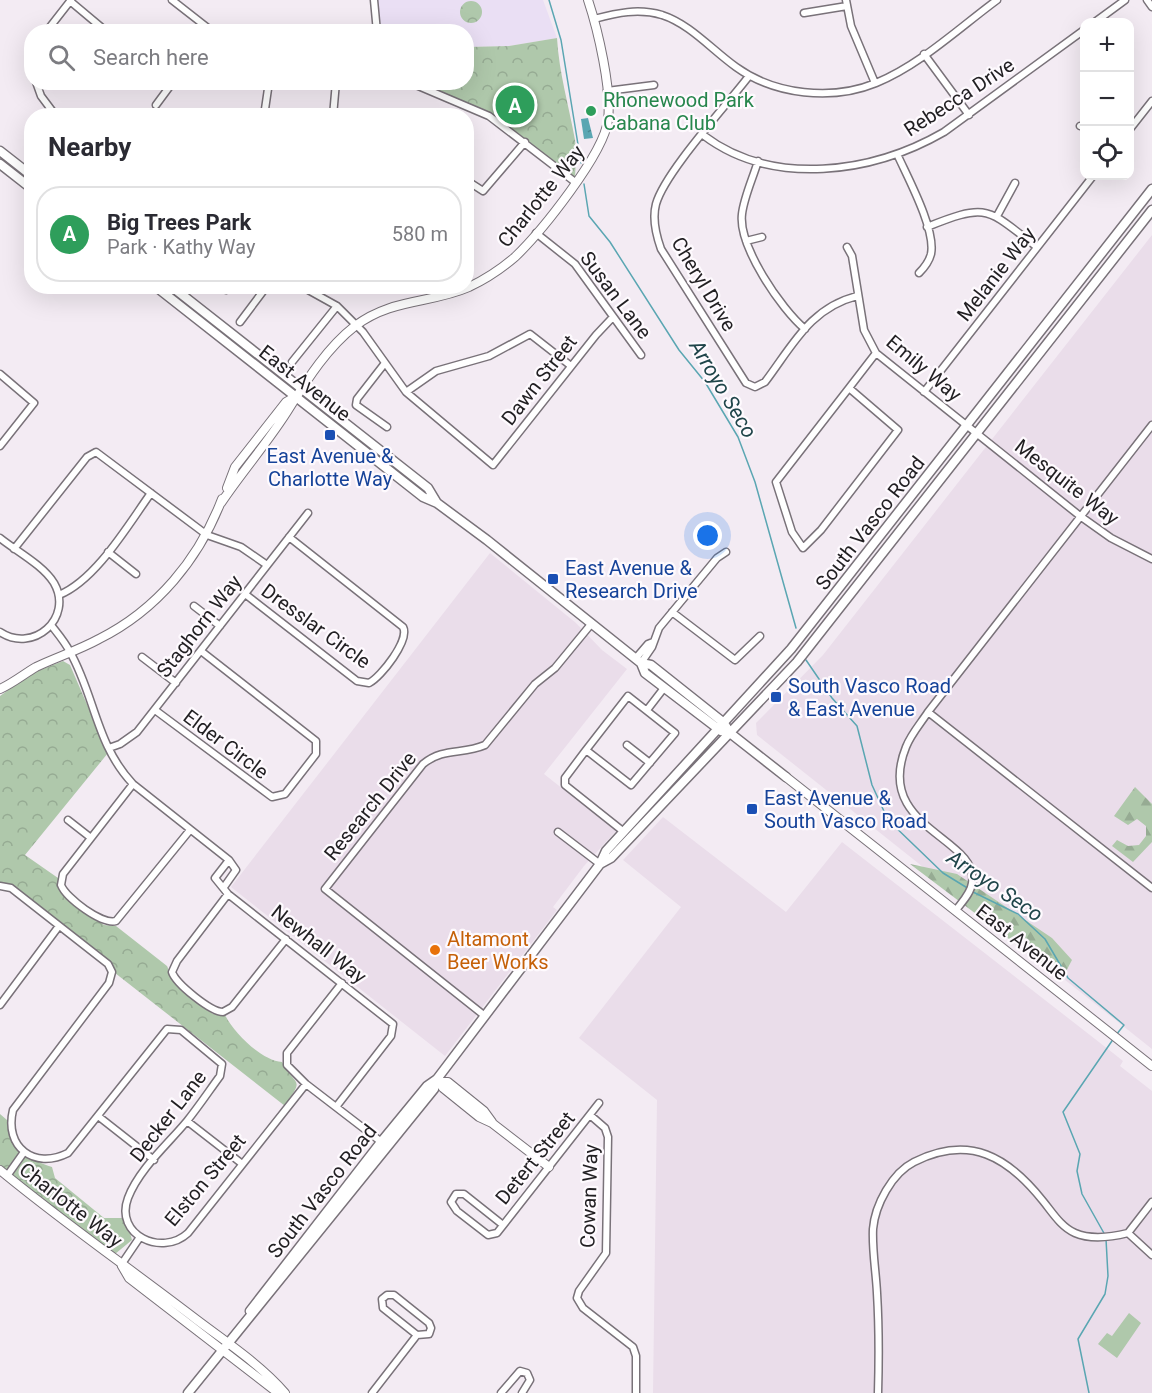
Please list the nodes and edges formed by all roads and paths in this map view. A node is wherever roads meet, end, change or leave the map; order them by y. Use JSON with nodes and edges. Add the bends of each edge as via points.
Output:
{"nodes":[{"id":1,"x":172,"y":0,"type":"edge"},
{"id":2,"x":374,"y":0,"type":"edge"},
{"id":3,"x":588,"y":0,"type":"edge"},
{"id":4,"x":997,"y":0,"type":"edge"},
{"id":5,"x":1125,"y":0,"type":"edge"},
{"id":6,"x":1147,"y":0,"type":"edge"},
{"id":7,"x":70,"y":1,"type":"edge"},
{"id":8,"x":846,"y":3,"type":"edge"},
{"id":9,"x":1152,"y":7,"type":"edge"},
{"id":10,"x":804,"y":12,"type":"dead end"},
{"id":11,"x":1100,"y":18,"type":"edge"},
{"id":12,"x":594,"y":20,"type":"junction"},
{"id":13,"x":52,"y":24,"type":"edge"},
{"id":14,"x":97,"y":24,"type":"edge"},
{"id":15,"x":203,"y":24,"type":"edge"},
{"id":16,"x":376,"y":24,"type":"edge"},
{"id":17,"x":1080,"y":33,"type":"edge"},
{"id":18,"x":924,"y":54,"type":"junction"},
{"id":19,"x":750,"y":76,"type":"junction"},
{"id":20,"x":875,"y":83,"type":"junction"},
{"id":21,"x":654,"y":85,"type":"dead end"},
{"id":22,"x":39,"y":90,"type":"edge"},
{"id":23,"x":167,"y":90,"type":"edge"},
{"id":24,"x":268,"y":90,"type":"edge"},
{"id":25,"x":335,"y":90,"type":"edge"},
{"id":26,"x":428,"y":90,"type":"edge"},
{"id":27,"x":607,"y":91,"type":"junction"},
{"id":28,"x":1152,"y":101,"type":"edge"},
{"id":29,"x":156,"y":105,"type":"dead end"},
{"id":30,"x":51,"y":108,"type":"edge"},
{"id":31,"x":265,"y":108,"type":"edge"},
{"id":32,"x":334,"y":108,"type":"edge"},
{"id":33,"x":470,"y":108,"type":"edge"},
{"id":34,"x":474,"y":110,"type":"edge"},
{"id":35,"x":969,"y":114,"type":"junction"},
{"id":36,"x":1132,"y":126,"type":"edge"},
{"id":37,"x":703,"y":135,"type":"junction"},
{"id":38,"x":525,"y":142,"type":"junction"},
{"id":39,"x":0,"y":151,"type":"edge"},
{"id":40,"x":898,"y":156,"type":"junction"},
{"id":41,"x":758,"y":161,"type":"junction"},
{"id":42,"x":0,"y":164,"type":"edge"},
{"id":43,"x":24,"y":169,"type":"edge"},
{"id":44,"x":24,"y":180,"type":"edge"},
{"id":45,"x":577,"y":180,"type":"junction"},
{"id":46,"x":1090,"y":180,"type":"edge"},
{"id":47,"x":22,"y":182,"type":"joint"},
{"id":48,"x":1015,"y":183,"type":"dead end"},
{"id":49,"x":474,"y":186,"type":"edge"},
{"id":50,"x":1152,"y":189,"type":"edge"},
{"id":51,"x":1152,"y":210,"type":"edge"},
{"id":52,"x":997,"y":216,"type":"junction"},
{"id":53,"x":927,"y":227,"type":"junction"},
{"id":54,"x":536,"y":233,"type":"junction"},
{"id":55,"x":762,"y":237,"type":"dead end"},
{"id":56,"x":746,"y":241,"type":"junction"},
{"id":57,"x":847,"y":247,"type":"dead end"},
{"id":58,"x":1037,"y":247,"type":"junction"},
{"id":59,"x":919,"y":273,"type":"dead end"},
{"id":60,"x":474,"y":283,"type":"edge"},
{"id":61,"x":164,"y":294,"type":"edge"},
{"id":62,"x":181,"y":294,"type":"edge"},
{"id":63,"x":261,"y":294,"type":"edge"},
{"id":64,"x":315,"y":294,"type":"edge"},
{"id":65,"x":439,"y":294,"type":"edge"},
{"id":66,"x":857,"y":296,"type":"junction"},
{"id":67,"x":337,"y":306,"type":"junction"},
{"id":68,"x":613,"y":317,"type":"junction"},
{"id":69,"x":240,"y":322,"type":"dead end"},
{"id":70,"x":356,"y":326,"type":"junction"},
{"id":71,"x":805,"y":329,"type":"junction"},
{"id":72,"x":876,"y":353,"type":"junction"},
{"id":73,"x":641,"y":356,"type":"dead end"},
{"id":74,"x":292,"y":362,"type":"dead end"},
{"id":75,"x":385,"y":363,"type":"junction"},
{"id":76,"x":571,"y":366,"type":"junction"},
{"id":77,"x":0,"y":374,"type":"edge"},
{"id":78,"x":849,"y":388,"type":"junction"},
{"id":79,"x":301,"y":389,"type":"junction"},
{"id":80,"x":406,"y":392,"type":"junction"},
{"id":81,"x":924,"y":392,"type":"junction"},
{"id":82,"x":295,"y":397,"type":"junction"},
{"id":83,"x":966,"y":425,"type":"junction"},
{"id":84,"x":1152,"y":425,"type":"edge"},
{"id":85,"x":387,"y":428,"type":"dead end"},
{"id":86,"x":977,"y":433,"type":"junction"},
{"id":87,"x":0,"y":446,"type":"edge"},
{"id":88,"x":152,"y":493,"type":"junction"},
{"id":89,"x":438,"y":503,"type":"junction"},
{"id":90,"x":308,"y":513,"type":"dead end"},
{"id":91,"x":1080,"y":516,"type":"junction"},
{"id":92,"x":207,"y":535,"type":"junction"},
{"id":93,"x":289,"y":537,"type":"junction"},
{"id":94,"x":0,"y":538,"type":"edge"},
{"id":95,"x":14,"y":549,"type":"junction"},
{"id":96,"x":108,"y":552,"type":"junction"},
{"id":97,"x":726,"y":552,"type":"dead end"},
{"id":98,"x":1152,"y":559,"type":"edge"},
{"id":99,"x":267,"y":565,"type":"junction"},
{"id":100,"x":136,"y":574,"type":"dead end"},
{"id":101,"x":245,"y":594,"type":"junction"},
{"id":102,"x":59,"y":595,"type":"junction"},
{"id":103,"x":194,"y":606,"type":"dead end"},
{"id":104,"x":672,"y":612,"type":"junction"},
{"id":105,"x":592,"y":622,"type":"junction"},
{"id":106,"x":51,"y":626,"type":"junction"},
{"id":107,"x":220,"y":626,"type":"junction"},
{"id":108,"x":0,"y":632,"type":"edge"},
{"id":109,"x":760,"y":636,"type":"dead end"},
{"id":110,"x":201,"y":651,"type":"junction"},
{"id":111,"x":71,"y":652,"type":"junction"},
{"id":112,"x":142,"y":657,"type":"dead end"},
{"id":113,"x":638,"y":661,"type":"junction"},
{"id":114,"x":176,"y":683,"type":"junction"},
{"id":115,"x":3,"y":687,"type":"edge"},
{"id":116,"x":664,"y":688,"type":"junction"},
{"id":117,"x":0,"y":693,"type":"edge"},
{"id":118,"x":155,"y":710,"type":"junction"},
{"id":119,"x":647,"y":710,"type":"junction"},
{"id":120,"x":928,"y":712,"type":"junction"},
{"id":121,"x":724,"y":723,"type":"junction"},
{"id":122,"x":717,"y":730,"type":"junction"},
{"id":123,"x":730,"y":734,"type":"junction"},
{"id":124,"x":627,"y":745,"type":"dead end"},
{"id":125,"x":109,"y":748,"type":"junction"},
{"id":126,"x":586,"y":750,"type":"junction"},
{"id":127,"x":650,"y":763,"type":"junction"},
{"id":128,"x":786,"y":777,"type":"joint"},
{"id":129,"x":133,"y":784,"type":"junction"},
{"id":130,"x":68,"y":820,"type":"dead end"},
{"id":131,"x":190,"y":830,"type":"junction"},
{"id":132,"x":558,"y":832,"type":"dead end"},
{"id":133,"x":624,"y":832,"type":"junction"},
{"id":134,"x":91,"y":838,"type":"junction"},
{"id":135,"x":229,"y":860,"type":"junction"},
{"id":136,"x":600,"y":864,"type":"junction"},
{"id":137,"x":2,"y":886,"type":"edge"},
{"id":138,"x":224,"y":887,"type":"junction"},
{"id":139,"x":1152,"y":888,"type":"edge"},
{"id":140,"x":228,"y":894,"type":"junction"},
{"id":141,"x":956,"y":910,"type":"junction"},
{"id":142,"x":59,"y":926,"type":"junction"},
{"id":143,"x":286,"y":939,"type":"junction"},
{"id":144,"x":342,"y":983,"type":"junction"},
{"id":145,"x":0,"y":1005,"type":"edge"},
{"id":146,"x":484,"y":1016,"type":"junction"},
{"id":147,"x":1152,"y":1066,"type":"edge"},
{"id":148,"x":439,"y":1081,"type":"junction"},
{"id":149,"x":306,"y":1084,"type":"junction"},
{"id":150,"x":599,"y":1103,"type":"dead end"},
{"id":151,"x":336,"y":1107,"type":"junction"},
{"id":152,"x":590,"y":1115,"type":"junction"},
{"id":153,"x":98,"y":1116,"type":"junction"},
{"id":154,"x":188,"y":1120,"type":"junction"},
{"id":155,"x":384,"y":1144,"type":"junction"},
{"id":156,"x":24,"y":1152,"type":"junction"},
{"id":157,"x":154,"y":1160,"type":"junction"},
{"id":158,"x":241,"y":1163,"type":"junction"},
{"id":159,"x":549,"y":1167,"type":"junction"},
{"id":160,"x":3,"y":1173,"type":"edge"},
{"id":161,"x":1152,"y":1202,"type":"edge"},
{"id":162,"x":503,"y":1225,"type":"junction"},
{"id":163,"x":1128,"y":1233,"type":"junction"},
{"id":164,"x":140,"y":1237,"type":"junction"},
{"id":165,"x":1152,"y":1255,"type":"edge"},
{"id":166,"x":122,"y":1265,"type":"junction"},
{"id":167,"x":417,"y":1335,"type":"junction"},
{"id":168,"x":224,"y":1347,"type":"junction"},
{"id":169,"x":188,"y":1393,"type":"edge"},
{"id":170,"x":278,"y":1393,"type":"edge"},
{"id":171,"x":285,"y":1393,"type":"edge"},
{"id":172,"x":372,"y":1393,"type":"edge"},
{"id":173,"x":501,"y":1393,"type":"edge"},
{"id":174,"x":522,"y":1393,"type":"edge"},
{"id":175,"x":636,"y":1393,"type":"edge"},
{"id":176,"x":878,"y":1393,"type":"edge"}],
"edges":[{"from":1,"to":15,"type":"street"},
{"from":2,"to":16,"type":"street"},
{"from":3,"to":12,"type":"street","name":"Charlotte Way"},
{"from":4,"to":18,"type":"street"},
{"from":5,"to":11,"type":"street"},
{"from":6,"to":9,"type":"street"},
{"from":7,"to":13,"type":"street"},
{"from":7,"to":14,"type":"street"},
{"from":8,"to":10,"type":"street"},
{"from":8,"to":20,"type":"street"},
{"from":12,"to":19,"type":"street","via":[[631,11],[661,15],[685,26]]},
{"from":12,"to":27,"type":"street","name":"Charlotte Way"},
{"from":17,"to":35,"type":"street","name":"Rebecca Drive"},
{"from":18,"to":20,"type":"street"},
{"from":18,"to":35,"type":"street"},
{"from":19,"to":20,"type":"street","via":[[803,92],[838,92]]},
{"from":19,"to":37,"type":"street","name":"Cheryl Drive"},
{"from":21,"to":27,"type":"street"},
{"from":22,"to":30,"type":"street"},
{"from":23,"to":29,"type":"street"},
{"from":24,"to":31,"type":"street"},
{"from":25,"to":32,"type":"street"},
{"from":26,"to":33,"type":"street"},
{"from":27,"to":45,"type":"street","name":"Charlotte Way","via":[[607,129]]},
{"from":28,"to":36,"type":"street"},
{"from":34,"to":38,"type":"street"},
{"from":35,"to":40,"type":"street","name":"Rebecca Drive"},
{"from":37,"to":41,"type":"street","name":"Rebecca Drive"},
{"from":37,"to":71,"type":"street","name":"Cheryl Drive","via":[[659,196],[654,214],[661,249],[750,385],[765,382]]},
{"from":38,"to":45,"type":"street"},
{"from":38,"to":49,"type":"street","via":[[483,192]]},
{"from":39,"to":43,"type":"main road"},
{"from":40,"to":41,"type":"street","name":"Rebecca Drive","via":[[822,169]]},
{"from":40,"to":53,"type":"street"},
{"from":41,"to":56,"type":"street","via":[[742,214]]},
{"from":42,"to":47,"type":"main road"},
{"from":44,"to":47,"type":"street"},
{"from":45,"to":54,"type":"street","name":"Charlotte Way"},
{"from":46,"to":58,"type":"street","name":"Melanie Way"},
{"from":48,"to":52,"type":"street"},
{"from":50,"to":83,"type":"main road","name":"South Vasco Road"},
{"from":51,"to":86,"type":"main road","name":"South Vasco Road"},
{"from":52,"to":53,"type":"street","via":[[961,213]]},
{"from":52,"to":58,"type":"street"},
{"from":53,"to":59,"type":"street","via":[[932,251]]},
{"from":54,"to":60,"type":"street","name":"Charlotte Way","via":[[506,265]]},
{"from":54,"to":68,"type":"street","name":"Susan Lane","via":[[576,264]]},
{"from":55,"to":56,"type":"street"},
{"from":56,"to":71,"type":"street","via":[[789,313]]},
{"from":57,"to":66,"type":"street","name":"Emily Way","via":[[852,256]]},
{"from":58,"to":81,"type":"street","name":"Melanie Way"},
{"from":61,"to":82,"type":"main road","name":"East Avenue"},
{"from":62,"to":79,"type":"main road","name":"East Avenue"},
{"from":63,"to":69,"type":"street"},
{"from":64,"to":67,"type":"street"},
{"from":65,"to":70,"type":"street","name":"Charlotte Way","via":[[391,306]]},
{"from":66,"to":71,"type":"street","name":"Cheryl Drive","via":[[824,309]]},
{"from":66,"to":72,"type":"street","name":"Emily Way","via":[[864,330]]},
{"from":67,"to":70,"type":"street"},
{"from":67,"to":74,"type":"street"},
{"from":68,"to":73,"type":"street","name":"Susan Lane"},
{"from":68,"to":76,"type":"street","name":"Dawn Street"},
{"from":70,"to":75,"type":"street"},
{"from":70,"to":79,"type":"street","name":"Charlotte Way","via":[[333,347]]},
{"from":72,"to":78,"type":"street"},
{"from":72,"to":81,"type":"street","name":"Emily Way"},
{"from":75,"to":80,"type":"street"},
{"from":75,"to":85,"type":"street","via":[[356,405]]},
{"from":76,"to":80,"type":"street","via":[[530,334],[489,356],[436,371]]},
{"from":76,"to":80,"type":"street","name":"Dawn Street","via":[[493,465]]},
{"from":77,"to":87,"type":"street","via":[[34,404]]},
{"from":78,"to":78,"type":"street","via":[[776,482],[792,532],[803,548],[898,430]]},
{"from":79,"to":82,"type":"street","name":"Charlotte Way"},
{"from":79,"to":89,"type":"main road","name":"East Avenue","via":[[428,488]]},
{"from":81,"to":83,"type":"street","name":"Emily Way"},
{"from":82,"to":89,"type":"main road","name":"East Avenue","via":[[423,497]]},
{"from":82,"to":92,"type":"street","name":"Charlotte Way","via":[[286,402],[235,467]]},
{"from":83,"to":86,"type":"street","name":"Mesquite Way"},
{"from":83,"to":121,"type":"main road","name":"South Vasco Road","via":[[802,635]]},
{"from":84,"to":91,"type":"street"},
{"from":86,"to":91,"type":"street","name":"Mesquite Way"},
{"from":86,"to":123,"type":"main road","name":"South Vasco Road","via":[[797,662]]},
{"from":88,"to":92,"type":"street"},
{"from":88,"to":95,"type":"street","via":[[96,452],[87,457]]},
{"from":88,"to":96,"type":"street"},
{"from":89,"to":105,"type":"main road","name":"East Avenue"},
{"from":90,"to":93,"type":"street","name":"Staghorn Way"},
{"from":91,"to":98,"type":"street","name":"Mesquite Way"},
{"from":91,"to":120,"type":"street"},
{"from":92,"to":99,"type":"street","via":[[241,547]]},
{"from":92,"to":111,"type":"street","name":"Charlotte Way","via":[[156,599],[120,627]]},
{"from":93,"to":99,"type":"street","name":"Staghorn Way"},
{"from":93,"to":101,"type":"street","name":"Dresslar Circle","via":[[403,627],[403,643],[372,682],[357,681]]},
{"from":94,"to":95,"type":"street"},
{"from":95,"to":102,"type":"street","via":[[52,580]]},
{"from":96,"to":100,"type":"street"},
{"from":96,"to":102,"type":"street","via":[[80,582]]},
{"from":97,"to":104,"type":"street"},
{"from":99,"to":101,"type":"street","name":"Staghorn Way"},
{"from":101,"to":107,"type":"street","name":"Staghorn Way"},
{"from":102,"to":106,"type":"street"},
{"from":103,"to":107,"type":"street"},
{"from":104,"to":109,"type":"street","via":[[735,660]]},
{"from":104,"to":113,"type":"street","via":[[659,628],[652,647]]},
{"from":105,"to":113,"type":"main road","name":"East Avenue"},
{"from":105,"to":146,"type":"street","name":"Research Drive","via":[[485,745],[474,750],[440,752],[423,764],[325,889]]},
{"from":106,"to":108,"type":"street","via":[[38,636],[23,639],[9,638]]},
{"from":106,"to":111,"type":"street"},
{"from":107,"to":110,"type":"street","name":"Staghorn Way"},
{"from":110,"to":114,"type":"street","name":"Staghorn Way"},
{"from":110,"to":118,"type":"street","name":"Elder Circle","via":[[316,741],[317,751],[310,762],[285,794],[272,797]]},
{"from":111,"to":115,"type":"street","name":"Charlotte Way"},
{"from":111,"to":125,"type":"street"},
{"from":112,"to":114,"type":"street"},
{"from":113,"to":116,"type":"main road","name":"East Avenue","via":[[645,673]]},
{"from":113,"to":121,"type":"main road","name":"East Avenue","via":[[651,665]]},
{"from":114,"to":118,"type":"street","name":"Staghorn Way"},
{"from":115,"to":117,"type":"street","name":"Charlotte Way"},
{"from":116,"to":119,"type":"street"},
{"from":116,"to":122,"type":"main road","name":"East Avenue"},
{"from":118,"to":125,"type":"street","name":"Staghorn Way","via":[[131,737]]},
{"from":119,"to":126,"type":"street","via":[[628,696]]},
{"from":119,"to":127,"type":"street","via":[[675,733]]},
{"from":120,"to":139,"type":"street"},
{"from":120,"to":141,"type":"street","via":[[902,758],[900,779],[903,795],[915,817],[969,864],[971,888]]},
{"from":121,"to":122,"type":"main road","name":"South Vasco Road"},
{"from":121,"to":123,"type":"main road","name":"East Avenue"},
{"from":122,"to":123,"type":"main road","name":"East Avenue"},
{"from":122,"to":133,"type":"main road","name":"South Vasco Road"},
{"from":123,"to":128,"type":"main road","name":"East Avenue"},
{"from":123,"to":136,"type":"main road","name":"South Vasco Road","via":[[611,858]]},
{"from":124,"to":127,"type":"street"},
{"from":125,"to":129,"type":"street","via":[[120,770]]},
{"from":126,"to":127,"type":"street","via":[[631,785]]},
{"from":126,"to":133,"type":"street","via":[[565,778],[565,785]]},
{"from":128,"to":141,"type":"street","name":"East Avenue"},
{"from":129,"to":131,"type":"street"},
{"from":129,"to":134,"type":"street"},
{"from":130,"to":134,"type":"street"},
{"from":131,"to":134,"type":"street","via":[[120,917],[110,923],[66,894],[61,885],[63,874]]},
{"from":131,"to":135,"type":"street"},
{"from":132,"to":136,"type":"street"},
{"from":133,"to":136,"type":"main road","name":"South Vasco Road"},
{"from":135,"to":138,"type":"street","via":[[236,870]]},
{"from":135,"to":138,"type":"street","via":[[215,878]]},
{"from":136,"to":146,"type":"main road","name":"South Vasco Road"},
{"from":137,"to":142,"type":"street","via":[[11,888]]},
{"from":138,"to":140,"type":"street","name":"Newhall Way"},
{"from":140,"to":143,"type":"street","name":"Newhall Way"},
{"from":140,"to":143,"type":"street","via":[[172,972],[177,982],[213,1010],[227,1011]]},
{"from":141,"to":147,"type":"street","name":"East Avenue"},
{"from":142,"to":145,"type":"street"},
{"from":142,"to":156,"type":"street","via":[[108,964],[112,972],[109,983],[13,1110],[10,1126],[15,1142]]},
{"from":143,"to":144,"type":"street","name":"Newhall Way"},
{"from":144,"to":149,"type":"street","via":[[285,1058],[290,1071]]},
{"from":144,"to":151,"type":"street","name":"Newhall Way","via":[[390,1021],[393,1028],[391,1036]]},
{"from":146,"to":148,"type":"main road","name":"South Vasco Road"},
{"from":148,"to":155,"type":"main road","name":"South Vasco Road"},
{"from":148,"to":159,"type":"street","via":[[479,1117],[492,1122]]},
{"from":149,"to":151,"type":"street"},
{"from":149,"to":158,"type":"street","name":"Elston Street"},
{"from":150,"to":152,"type":"street","name":"Detert Street"},
{"from":151,"to":155,"type":"street"},
{"from":152,"to":159,"type":"street","name":"Detert Street"},
{"from":152,"to":175,"type":"street","name":"Cowan Way","via":[[605,1128],[608,1137],[606,1252],[577,1298],[580,1305],[633,1347]]},
{"from":153,"to":154,"type":"street","name":"Decker Lane","via":[[163,1032],[176,1028],[222,1064],[220,1076]]},
{"from":153,"to":156,"type":"street","name":"Decker Lane","via":[[60,1157],[42,1159]]},
{"from":153,"to":157,"type":"street"},
{"from":154,"to":157,"type":"street","name":"Decker Lane"},
{"from":154,"to":158,"type":"street"},
{"from":155,"to":168,"type":"main road","name":"South Vasco Road","via":[[259,1308]]},
{"from":156,"to":160,"type":"street"},
{"from":157,"to":164,"type":"street","name":"Decker Lane","via":[[128,1198],[128,1220]]},
{"from":158,"to":164,"type":"street","name":"Elston Street","via":[[183,1238],[165,1245]]},
{"from":159,"to":162,"type":"street","name":"Detert Street"},
{"from":160,"to":166,"type":"street","name":"Charlotte Way"},
{"from":161,"to":163,"type":"street"},
{"from":162,"to":162,"type":"street","name":"Detert Street","via":[[464,1194],[454,1197],[452,1202],[457,1210],[488,1235],[497,1233]]},
{"from":163,"to":165,"type":"street"},
{"from":163,"to":176,"type":"street","via":[[1102,1238],[1075,1233],[1060,1222],[1023,1176],[999,1158],[967,1149],[931,1153],[908,1165],[882,1195],[873,1228]]},
{"from":164,"to":166,"type":"street","name":"Elston Street"},
{"from":166,"to":168,"type":"street","name":"Charlotte Way"},
{"from":167,"to":167,"type":"street","via":[[383,1308],[384,1297],[394,1295],[429,1323],[429,1334]]},
{"from":167,"to":172,"type":"street"},
{"from":168,"to":169,"type":"main road","name":"South Vasco Road"},
{"from":168,"to":170,"type":"street"},
{"from":168,"to":171,"type":"street"},
{"from":173,"to":174,"type":"street","via":[[520,1371],[527,1373],[530,1380]]}]}
